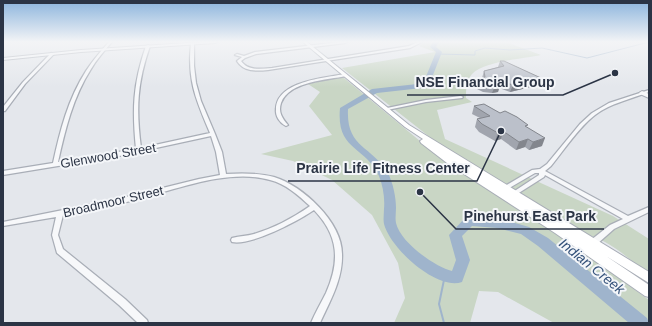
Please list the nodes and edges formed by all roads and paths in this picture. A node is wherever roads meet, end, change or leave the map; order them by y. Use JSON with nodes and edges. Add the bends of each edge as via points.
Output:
{"nodes":[{"id":1,"x":26,"y":57,"type":"edge"},
{"id":2,"x":49,"y":57,"type":"edge"},
{"id":3,"x":97,"y":57,"type":"edge"},
{"id":4,"x":144,"y":57,"type":"edge"},
{"id":5,"x":191,"y":57,"type":"edge"},
{"id":6,"x":244,"y":57,"type":"edge"},
{"id":7,"x":323,"y":57,"type":"edge"},
{"id":8,"x":350,"y":57,"type":"edge"},
{"id":9,"x":3,"y":60,"type":"edge"},
{"id":10,"x":328,"y":61,"type":"junction"},
{"id":11,"x":345,"y":75,"type":"junction"},
{"id":12,"x":649,"y":91,"type":"edge"},
{"id":13,"x":642,"y":93,"type":"junction"},
{"id":14,"x":461,"y":96,"type":"dead end"},
{"id":15,"x":649,"y":96,"type":"edge"},
{"id":16,"x":386,"y":109,"type":"junction"},
{"id":17,"x":3,"y":110,"type":"edge"},
{"id":18,"x":286,"y":125,"type":"dead end"},
{"id":19,"x":213,"y":134,"type":"junction"},
{"id":20,"x":139,"y":150,"type":"junction"},
{"id":21,"x":55,"y":165,"type":"junction"},
{"id":22,"x":541,"y":171,"type":"junction"},
{"id":23,"x":3,"y":173,"type":"edge"},
{"id":24,"x":223,"y":176,"type":"junction"},
{"id":25,"x":507,"y":193,"type":"junction"},
{"id":26,"x":314,"y":207,"type":"junction"},
{"id":27,"x":649,"y":209,"type":"edge"},
{"id":28,"x":60,"y":214,"type":"junction"},
{"id":29,"x":628,"y":219,"type":"junction"},
{"id":30,"x":3,"y":224,"type":"edge"},
{"id":31,"x":235,"y":240,"type":"dead end"},
{"id":32,"x":594,"y":242,"type":"junction"},
{"id":33,"x":649,"y":278,"type":"edge"},
{"id":34,"x":649,"y":292,"type":"edge"},
{"id":35,"x":144,"y":323,"type":"edge"},
{"id":36,"x":315,"y":323,"type":"edge"}],
"edges":[{"from":1,"to":9,"type":"street"},
{"from":2,"to":17,"type":"street"},
{"from":3,"to":21,"type":"street","via":[[74,95],[64,124]]},
{"from":4,"to":20,"type":"street","via":[[135,92]]},
{"from":5,"to":19,"type":"street","via":[[195,89]]},
{"from":6,"to":10,"type":"street","via":[[239,61],[243,66],[262,70]]},
{"from":7,"to":10,"type":"main road"},
{"from":8,"to":10,"type":"street"},
{"from":10,"to":11,"type":"main road"},
{"from":11,"to":16,"type":"main road"},
{"from":11,"to":18,"type":"street","via":[[299,85],[283,93],[278,114]]},
{"from":12,"to":13,"type":"street"},
{"from":13,"to":15,"type":"street"},
{"from":13,"to":22,"type":"street","via":[[611,104],[594,114]]},
{"from":14,"to":16,"type":"street"},
{"from":16,"to":25,"type":"main road","via":[[433,148]]},
{"from":19,"to":20,"type":"street","name":"Glenwood Street"},
{"from":19,"to":24,"type":"street","via":[[219,150]]},
{"from":20,"to":21,"type":"street","name":"Glenwood Street"},
{"from":21,"to":23,"type":"street","name":"Glenwood Street"},
{"from":22,"to":25,"type":"street","via":[[534,171]]},
{"from":22,"to":25,"type":"street","via":[[542,176]]},
{"from":22,"to":29,"type":"street"},
{"from":24,"to":26,"type":"street","name":"Broadmoor Street","via":[[274,179],[296,190]]},
{"from":24,"to":28,"type":"street","name":"Broadmoor Street"},
{"from":25,"to":32,"type":"main road"},
{"from":25,"to":34,"type":"main road"},
{"from":26,"to":31,"type":"street","via":[[260,235]]},
{"from":26,"to":36,"type":"street","name":"Broadmoor Street","via":[[335,234],[340,258],[336,277]]},
{"from":27,"to":29,"type":"street"},
{"from":28,"to":30,"type":"street","name":"Broadmoor Street"},
{"from":28,"to":35,"type":"street","via":[[55,235],[60,251]]},
{"from":29,"to":32,"type":"street","via":[[612,227]]},
{"from":32,"to":33,"type":"main road"}]}
